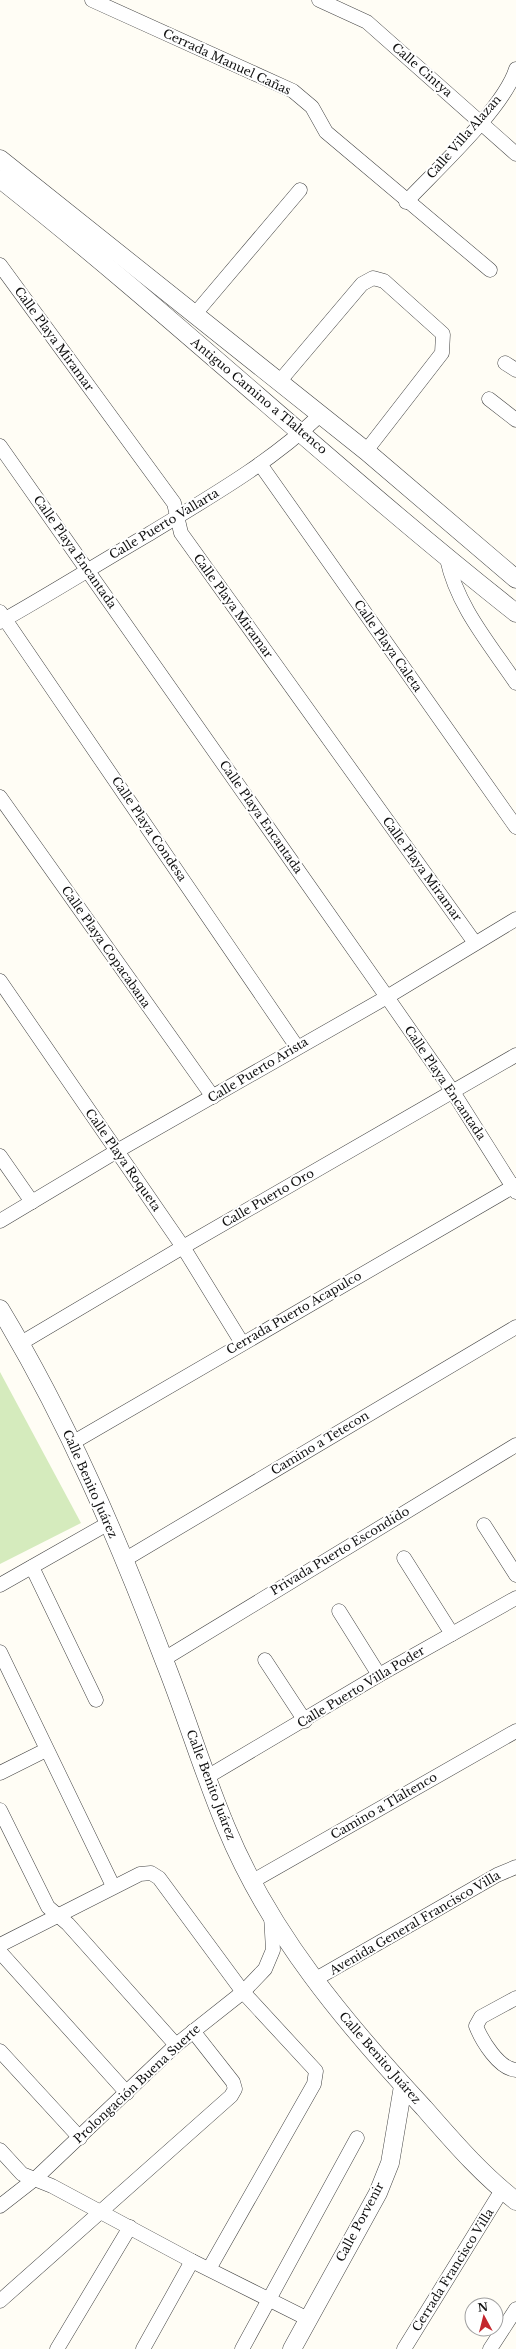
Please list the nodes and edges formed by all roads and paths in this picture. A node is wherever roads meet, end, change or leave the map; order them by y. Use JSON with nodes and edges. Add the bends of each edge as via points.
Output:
{"nodes":[{"id":1,"x":92,"y":0,"type":"edge"},
{"id":2,"x":319,"y":0,"type":"edge"},
{"id":3,"x":516,"y":69,"type":"edge"},
{"id":4,"x":481,"y":122,"type":"junction"},
{"id":5,"x":516,"y":154,"type":"edge"},
{"id":6,"x":0,"y":159,"type":"edge"},
{"id":7,"x":0,"y":179,"type":"edge"},
{"id":8,"x":300,"y":190,"type":"dead end"},
{"id":9,"x":38,"y":199,"type":"junction"},
{"id":10,"x":406,"y":202,"type":"junction"},
{"id":11,"x":0,"y":265,"type":"edge"},
{"id":12,"x":490,"y":270,"type":"dead end"},
{"id":13,"x":166,"y":292,"type":"junction"},
{"id":14,"x":154,"y":307,"type":"junction"},
{"id":15,"x":195,"y":314,"type":"junction"},
{"id":16,"x":279,"y":382,"type":"junction"},
{"id":17,"x":489,"y":399,"type":"dead end"},
{"id":18,"x":320,"y":415,"type":"junction"},
{"id":19,"x":516,"y":420,"type":"edge"},
{"id":20,"x":302,"y":432,"type":"junction"},
{"id":21,"x":0,"y":446,"type":"edge"},
{"id":22,"x":366,"y":451,"type":"junction"},
{"id":23,"x":260,"y":464,"type":"junction"},
{"id":24,"x":176,"y":518,"type":"junction"},
{"id":25,"x":447,"y":558,"type":"junction"},
{"id":26,"x":87,"y":570,"type":"junction"},
{"id":27,"x":516,"y":579,"type":"edge"},
{"id":28,"x":516,"y":613,"type":"edge"},
{"id":29,"x":2,"y":618,"type":"edge"},
{"id":30,"x":516,"y":683,"type":"edge"},
{"id":31,"x":0,"y":797,"type":"edge"},
{"id":32,"x":516,"y":827,"type":"edge"},
{"id":33,"x":516,"y":919,"type":"edge"},
{"id":34,"x":475,"y":943,"type":"junction"},
{"id":35,"x":0,"y":981,"type":"edge"},
{"id":36,"x":387,"y":996,"type":"junction"},
{"id":37,"x":297,"y":1047,"type":"junction"},
{"id":38,"x":516,"y":1055,"type":"edge"},
{"id":39,"x":453,"y":1092,"type":"junction"},
{"id":40,"x":213,"y":1098,"type":"junction"},
{"id":41,"x":117,"y":1151,"type":"junction"},
{"id":42,"x":0,"y":1156,"type":"edge"},
{"id":43,"x":515,"y":1188,"type":"edge"},
{"id":44,"x":32,"y":1202,"type":"junction"},
{"id":45,"x":0,"y":1221,"type":"edge"},
{"id":46,"x":183,"y":1247,"type":"junction"},
{"id":47,"x":0,"y":1309,"type":"edge"},
{"id":48,"x":515,"y":1330,"type":"edge"},
{"id":49,"x":21,"y":1343,"type":"junction"},
{"id":50,"x":242,"y":1343,"type":"junction"},
{"id":51,"x":72,"y":1443,"type":"junction"},
{"id":52,"x":516,"y":1445,"type":"edge"},
{"id":53,"x":109,"y":1523,"type":"junction"},
{"id":54,"x":484,"y":1525,"type":"dead end"},
{"id":55,"x":404,"y":1558,"type":"dead end"},
{"id":56,"x":124,"y":1560,"type":"junction"},
{"id":57,"x":32,"y":1567,"type":"junction"},
{"id":58,"x":516,"y":1575,"type":"edge"},
{"id":59,"x":0,"y":1585,"type":"edge"},
{"id":60,"x":516,"y":1598,"type":"edge"},
{"id":61,"x":339,"y":1611,"type":"dead end"},
{"id":62,"x":452,"y":1634,"type":"junction"},
{"id":63,"x":0,"y":1652,"type":"edge"},
{"id":64,"x":164,"y":1659,"type":"junction"},
{"id":65,"x":265,"y":1660,"type":"dead end"},
{"id":66,"x":379,"y":1675,"type":"junction"},
{"id":67,"x":96,"y":1700,"type":"dead end"},
{"id":68,"x":305,"y":1721,"type":"junction"},
{"id":69,"x":516,"y":1731,"type":"edge"},
{"id":70,"x":46,"y":1750,"type":"junction"},
{"id":71,"x":0,"y":1773,"type":"edge"},
{"id":72,"x":208,"y":1777,"type":"junction"},
{"id":73,"x":0,"y":1810,"type":"edge"},
{"id":74,"x":516,"y":1867,"type":"edge"},
{"id":75,"x":253,"y":1881,"type":"junction"},
{"id":76,"x":113,"y":1886,"type":"junction"},
{"id":77,"x":270,"y":1912,"type":"junction"},
{"id":78,"x":59,"y":1915,"type":"junction"},
{"id":79,"x":0,"y":1945,"type":"edge"},
{"id":80,"x":0,"y":1952,"type":"edge"},
{"id":81,"x":314,"y":1980,"type":"junction"},
{"id":82,"x":243,"y":1992,"type":"junction"},
{"id":83,"x":516,"y":1998,"type":"edge"},
{"id":84,"x":193,"y":2031,"type":"junction"},
{"id":85,"x":176,"y":2045,"type":"junction"},
{"id":86,"x":0,"y":2051,"type":"edge"},
{"id":87,"x":516,"y":2070,"type":"edge"},
{"id":88,"x":403,"y":2086,"type":"junction"},
{"id":89,"x":127,"y":2093,"type":"junction"},
{"id":90,"x":80,"y":2138,"type":"junction"},
{"id":91,"x":357,"y":2138,"type":"dead end"},
{"id":92,"x":0,"y":2150,"type":"edge"},
{"id":93,"x":36,"y":2178,"type":"junction"},
{"id":94,"x":509,"y":2195,"type":"edge"},
{"id":95,"x":0,"y":2206,"type":"edge"},
{"id":96,"x":99,"y":2211,"type":"junction"},
{"id":97,"x":130,"y":2227,"type":"junction"},
{"id":98,"x":192,"y":2261,"type":"junction"},
{"id":99,"x":209,"y":2269,"type":"junction"},
{"id":100,"x":270,"y":2299,"type":"junction"},
{"id":101,"x":0,"y":2301,"type":"edge"},
{"id":102,"x":516,"y":2309,"type":"edge"},
{"id":103,"x":308,"y":2319,"type":"junction"},
{"id":104,"x":57,"y":2349,"type":"edge"},
{"id":105,"x":143,"y":2349,"type":"edge"},
{"id":106,"x":242,"y":2349,"type":"edge"},
{"id":107,"x":292,"y":2349,"type":"edge"},
{"id":108,"x":404,"y":2349,"type":"edge"},
{"id":109,"x":490,"y":2349,"type":"edge"}],
"edges":[{"from":1,"to":10,"type":"street","name":"Cerrada Manuel Cañas","via":[[293,91],[312,107],[326,132]]},
{"from":2,"to":4,"type":"street","name":"Calle Cintya","via":[[367,22]]},
{"from":3,"to":4,"type":"street","name":"Calle Villa Alazan","via":[[512,82]]},
{"from":4,"to":5,"type":"street","name":"Calle Cintya"},
{"from":4,"to":10,"type":"street","name":"Calle Villa Alazan"},
{"from":6,"to":9,"type":"street"},
{"from":7,"to":9,"type":"street","name":"Antiguo Camino a Tlaltenco"},
{"from":8,"to":15,"type":"street"},
{"from":9,"to":13,"type":"street"},
{"from":9,"to":14,"type":"street","name":"Antiguo Camino a Tlaltenco"},
{"from":10,"to":12,"type":"street","name":"Cerrada Manuel Cañas"},
{"from":11,"to":24,"type":"street","name":"Calle Playa Miramar","via":[[174,503]]},
{"from":13,"to":14,"type":"street"},
{"from":13,"to":15,"type":"street"},
{"from":14,"to":20,"type":"street","name":"Antiguo Camino a Tlaltenco"},
{"from":15,"to":16,"type":"street"},
{"from":16,"to":18,"type":"street"},
{"from":16,"to":22,"type":"street","via":[[362,284],[373,278],[384,281],[443,334],[444,343],[442,353]]},
{"from":17,"to":19,"type":"street"},
{"from":18,"to":20,"type":"street","name":"Calle Puerto Vallarta"},
{"from":18,"to":22,"type":"street"},
{"from":20,"to":23,"type":"street","name":"Calle Puerto Vallarta"},
{"from":20,"to":25,"type":"street","name":"Antiguo Camino a Tlaltenco"},
{"from":21,"to":26,"type":"street","name":"Calle Playa Encantada"},
{"from":22,"to":27,"type":"street"},
{"from":23,"to":24,"type":"street","name":"Calle Puerto Vallarta"},
{"from":23,"to":32,"type":"street","name":"Calle Playa Caleta"},
{"from":24,"to":26,"type":"street","name":"Calle Puerto Vallarta"},
{"from":24,"to":34,"type":"street","name":"Calle Playa Miramar","via":[[181,533]]},
{"from":25,"to":28,"type":"street","name":"Antiguo Camino a Tlaltenco"},
{"from":25,"to":30,"type":"street","via":[[460,600]]},
{"from":26,"to":29,"type":"street","name":"Calle Puerto Vallarta"},
{"from":26,"to":36,"type":"street","name":"Calle Playa Encantada"},
{"from":29,"to":37,"type":"street","name":"Calle Playa Condesa"},
{"from":31,"to":40,"type":"street","name":"Calle Playa Copacabana"},
{"from":33,"to":34,"type":"street","name":"Calle Puerto Arista"},
{"from":34,"to":36,"type":"street","name":"Calle Puerto Arista"},
{"from":35,"to":41,"type":"street","name":"Calle Playa Roqueta"},
{"from":36,"to":37,"type":"street","name":"Calle Puerto Arista"},
{"from":36,"to":39,"type":"street","name":"Calle Playa Encantada"},
{"from":37,"to":40,"type":"street","name":"Calle Puerto Arista"},
{"from":38,"to":39,"type":"street","name":"Calle Puerto Oro"},
{"from":39,"to":43,"type":"street","name":"Calle Playa Encantada"},
{"from":39,"to":46,"type":"street","name":"Calle Puerto Oro"},
{"from":40,"to":41,"type":"street","name":"Calle Puerto Arista"},
{"from":41,"to":44,"type":"street","name":"Calle Puerto Arista"},
{"from":41,"to":46,"type":"street","name":"Calle Playa Roqueta"},
{"from":42,"to":44,"type":"street"},
{"from":43,"to":50,"type":"street","name":"Cerrada Puerto Acapulco"},
{"from":44,"to":45,"type":"street","name":"Calle Puerto Arista"},
{"from":46,"to":49,"type":"street","name":"Calle Puerto Oro"},
{"from":46,"to":50,"type":"street","name":"Calle Playa Roqueta"},
{"from":47,"to":49,"type":"street","name":"Calle Benito Juárez"},
{"from":48,"to":56,"type":"street","name":"Camino a Tetecon"},
{"from":49,"to":51,"type":"street","name":"Calle Benito Juárez"},
{"from":50,"to":51,"type":"street","name":"Cerrada Puerto Acapulco"},
{"from":51,"to":53,"type":"street","name":"Calle Benito Juárez"},
{"from":52,"to":64,"type":"street","name":"Privada Puerto Escondido"},
{"from":53,"to":56,"type":"street","name":"Calle Benito Juárez"},
{"from":53,"to":57,"type":"street"},
{"from":54,"to":58,"type":"street"},
{"from":55,"to":62,"type":"street"},
{"from":56,"to":64,"type":"street","name":"Calle Benito Juárez"},
{"from":57,"to":59,"type":"street"},
{"from":57,"to":67,"type":"street"},
{"from":60,"to":62,"type":"street","name":"Calle Puerto Villa Poder"},
{"from":61,"to":66,"type":"street"},
{"from":62,"to":66,"type":"street","name":"Calle Puerto Villa Poder"},
{"from":63,"to":70,"type":"street"},
{"from":64,"to":72,"type":"street","name":"Calle Benito Juárez"},
{"from":65,"to":68,"type":"street"},
{"from":66,"to":68,"type":"street","name":"Calle Puerto Villa Poder"},
{"from":68,"to":72,"type":"street","name":"Calle Puerto Villa Poder"},
{"from":69,"to":75,"type":"street","name":"Camino a Tlaltenco"},
{"from":70,"to":71,"type":"street"},
{"from":70,"to":76,"type":"street"},
{"from":72,"to":75,"type":"street","name":"Calle Benito Juárez","via":[[226,1828]]},
{"from":73,"to":78,"type":"street","via":[[48,1907]]},
{"from":74,"to":81,"type":"street","name":"Avenida General Francisco Villa","via":[[497,1875]]},
{"from":75,"to":77,"type":"street","name":"Calle Benito Juárez"},
{"from":76,"to":78,"type":"street"},
{"from":76,"to":82,"type":"street","via":[[140,1874],[151,1873],[159,1878]]},
{"from":77,"to":81,"type":"street","name":"Calle Benito Juárez"},
{"from":77,"to":82,"type":"street","name":"Prolongación Buena Suerte","via":[[273,1950],[270,1960]]},
{"from":78,"to":79,"type":"street"},
{"from":78,"to":85,"type":"street"},
{"from":80,"to":89,"type":"street"},
{"from":81,"to":88,"type":"street","name":"Calle Benito Juárez"},
{"from":82,"to":84,"type":"street","name":"Prolongación Buena Suerte"},
{"from":82,"to":99,"type":"street","via":[[316,2071],[314,2084]]},
{"from":83,"to":87,"type":"street","via":[[481,2016],[476,2026],[502,2065],[509,2070]]},
{"from":84,"to":85,"type":"street","name":"Prolongación Buena Suerte"},
{"from":84,"to":96,"type":"street","via":[[234,2082],[235,2089],[231,2096]]},
{"from":85,"to":89,"type":"street","name":"Prolongación Buena Suerte"},
{"from":86,"to":90,"type":"street"},
{"from":88,"to":94,"type":"street","name":"Calle Benito Juárez","via":[[470,2160]]},
{"from":88,"to":103,"type":"street","name":"Calle Porvenir","via":[[390,2163],[378,2193]]},
{"from":89,"to":90,"type":"street","name":"Prolongación Buena Suerte"},
{"from":90,"to":93,"type":"street","name":"Prolongación Buena Suerte"},
{"from":91,"to":100,"type":"street"},
{"from":92,"to":93,"type":"street","via":[[22,2174]]},
{"from":93,"to":95,"type":"street","name":"Prolongación Buena Suerte"},
{"from":93,"to":96,"type":"street"},
{"from":94,"to":108,"type":"street","name":"Cerrada Francisco Villa"},
{"from":96,"to":97,"type":"street"},
{"from":96,"to":101,"type":"street"},
{"from":97,"to":98,"type":"street"},
{"from":97,"to":104,"type":"street"},
{"from":98,"to":99,"type":"street"},
{"from":98,"to":105,"type":"street"},
{"from":99,"to":100,"type":"street"},
{"from":100,"to":103,"type":"street"},
{"from":100,"to":106,"type":"street"},
{"from":102,"to":109,"type":"street"},
{"from":103,"to":107,"type":"street","name":"Calle Porvenir"}]}
